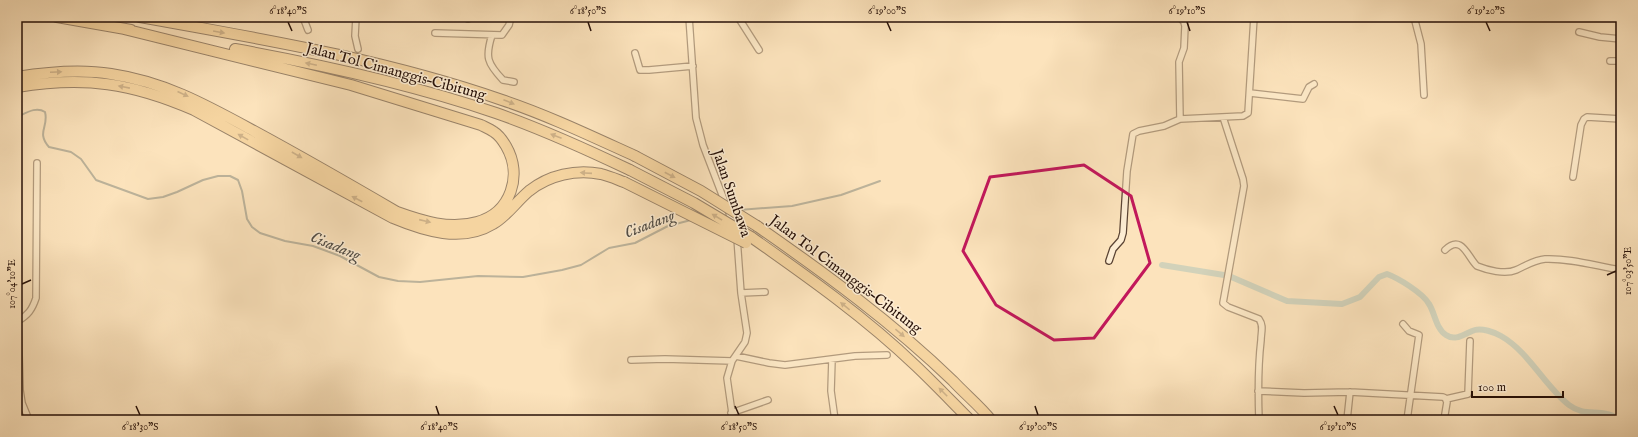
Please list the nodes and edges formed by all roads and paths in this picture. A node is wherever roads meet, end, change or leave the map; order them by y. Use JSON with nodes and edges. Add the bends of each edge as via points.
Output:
{"nodes":[{"id":1,"x":57,"y":17,"type":"edge"},
{"id":2,"x":140,"y":17,"type":"edge"},
{"id":3,"x":303,"y":17,"type":"edge"},
{"id":4,"x":356,"y":17,"type":"edge"},
{"id":5,"x":511,"y":17,"type":"edge"},
{"id":6,"x":689,"y":17,"type":"edge"},
{"id":7,"x":738,"y":17,"type":"edge"},
{"id":8,"x":1179,"y":17,"type":"edge"},
{"id":9,"x":1254,"y":17,"type":"edge"},
{"id":10,"x":1414,"y":17,"type":"edge"},
{"id":11,"x":124,"y":29,"type":"junction"},
{"id":12,"x":308,"y":30,"type":"dead end"},
{"id":13,"x":1579,"y":32,"type":"dead end"},
{"id":14,"x":436,"y":33,"type":"dead end"},
{"id":15,"x":492,"y":35,"type":"junction"},
{"id":16,"x":1621,"y":39,"type":"edge"},
{"id":17,"x":358,"y":49,"type":"dead end"},
{"id":18,"x":759,"y":50,"type":"dead end"},
{"id":19,"x":635,"y":53,"type":"dead end"},
{"id":20,"x":1610,"y":61,"type":"dead end"},
{"id":21,"x":1621,"y":61,"type":"edge"},
{"id":22,"x":693,"y":66,"type":"junction"},
{"id":23,"x":17,"y":77,"type":"edge"},
{"id":24,"x":514,"y":82,"type":"dead end"},
{"id":25,"x":1314,"y":84,"type":"dead end"},
{"id":26,"x":17,"y":88,"type":"edge"},
{"id":27,"x":1250,"y":93,"type":"junction"},
{"id":28,"x":1424,"y":95,"type":"dead end"},
{"id":29,"x":1223,"y":117,"type":"junction"},
{"id":30,"x":1180,"y":119,"type":"junction"},
{"id":31,"x":1621,"y":119,"type":"edge"},
{"id":32,"x":37,"y":163,"type":"dead end"},
{"id":33,"x":1573,"y":177,"type":"dead end"},
{"id":34,"x":748,"y":240,"type":"junction"},
{"id":35,"x":1445,"y":250,"type":"dead end"},
{"id":36,"x":1109,"y":261,"type":"dead end"},
{"id":37,"x":1621,"y":270,"type":"edge"},
{"id":38,"x":765,"y":292,"type":"dead end"},
{"id":39,"x":741,"y":293,"type":"junction"},
{"id":40,"x":17,"y":321,"type":"edge"},
{"id":41,"x":1404,"y":324,"type":"dead end"},
{"id":42,"x":1470,"y":341,"type":"dead end"},
{"id":43,"x":887,"y":355,"type":"dead end"},
{"id":44,"x":736,"y":356,"type":"junction"},
{"id":45,"x":832,"y":359,"type":"junction"},
{"id":46,"x":630,"y":360,"type":"dead end"},
{"id":47,"x":732,"y":361,"type":"junction"},
{"id":48,"x":1258,"y":391,"type":"junction"},
{"id":49,"x":1350,"y":392,"type":"junction"},
{"id":50,"x":1410,"y":396,"type":"junction"},
{"id":51,"x":1446,"y":399,"type":"junction"},
{"id":52,"x":768,"y":400,"type":"dead end"},
{"id":53,"x":732,"y":413,"type":"junction"},
{"id":54,"x":29,"y":420,"type":"edge"},
{"id":55,"x":733,"y":420,"type":"edge"},
{"id":56,"x":835,"y":420,"type":"edge"},
{"id":57,"x":970,"y":420,"type":"edge"},
{"id":58,"x":992,"y":420,"type":"edge"},
{"id":59,"x":1259,"y":420,"type":"edge"},
{"id":60,"x":1347,"y":420,"type":"edge"},
{"id":61,"x":1406,"y":420,"type":"edge"},
{"id":62,"x":1444,"y":420,"type":"edge"}],
"edges":[{"from":1,"to":11,"type":"highway","name":"Jalan Tol Cimanggis–Cibitung"},
{"from":2,"to":58,"type":"highway","name":"Jalan Tol Cimanggis–Cibitung","one_way":true,"bridge":true,"via":[[357,58],[422,75],[502,100],[567,125],[635,156],[757,226],[822,271],[925,355]]},
{"from":3,"to":12,"type":"street"},
{"from":4,"to":17,"type":"street"},
{"from":5,"to":15,"type":"street","via":[[504,34]]},
{"from":6,"to":22,"type":"street","name":"Jalan Sumbawa"},
{"from":7,"to":18,"type":"street"},
{"from":8,"to":30,"type":"street","via":[[1185,26],[1184,48],[1179,62]]},
{"from":9,"to":27,"type":"street"},
{"from":10,"to":28,"type":"street","via":[[1421,44]]},
{"from":23,"to":11,"type":"highway","one_way":true,"via":[[44,72],[110,74],[143,80],[170,89],[201,102],[397,212],[417,220],[459,225],[477,222],[489,218],[508,199],[514,184],[512,156],[495,132],[481,125],[351,85]]},
{"from":34,"to":11,"type":"highway","name":"Jalan Tol Cimanggis–Cibitung","one_way":true,"bridge":true,"via":[[694,203],[630,170],[562,138],[497,113],[356,73]]},
{"from":13,"to":16,"type":"street"},
{"from":14,"to":15,"type":"street"},
{"from":15,"to":24,"type":"street","via":[[487,53],[488,60],[503,80]]},
{"from":19,"to":22,"type":"street","via":[[640,70]]},
{"from":20,"to":21,"type":"street"},
{"from":22,"to":39,"type":"street","name":"Jalan Sumbawa","via":[[696,118],[700,137],[736,236]]},
{"from":25,"to":27,"type":"street","via":[[1309,87],[1303,100]]},
{"from":34,"to":26,"type":"highway","one_way":true,"bridge":true,"via":[[624,182],[601,174],[580,172],[559,175],[543,181],[492,225],[458,234],[435,232],[393,218],[194,110],[165,98],[108,84],[46,83]]},
{"from":27,"to":29,"type":"street","via":[[1248,113],[1243,116]]},
{"from":29,"to":30,"type":"street"},
{"from":29,"to":48,"type":"street","via":[[1244,186],[1223,303],[1228,308],[1260,319],[1262,324]]},
{"from":30,"to":36,"type":"street","via":[[1164,126],[1136,132],[1132,136],[1123,233]]},
{"from":31,"to":33,"type":"street","via":[[1584,119]]},
{"from":32,"to":40,"type":"street","via":[[36,298],[33,308]]},
{"from":57,"to":34,"type":"highway","name":"Jalan Tol Cimanggis–Cibitung","one_way":true,"via":[[916,365],[869,325],[818,284]]},
{"from":35,"to":37,"type":"street","via":[[1459,245],[1467,250],[1477,266],[1508,272],[1546,259]]},
{"from":38,"to":39,"type":"street"},
{"from":39,"to":44,"type":"street","name":"Jalan Sumbawa","via":[[746,337],[744,346]]},
{"from":40,"to":54,"type":"street","via":[[20,390],[22,404]]},
{"from":41,"to":50,"type":"street","via":[[1409,331],[1419,335]]},
{"from":42,"to":51,"type":"street","via":[[1468,394]]},
{"from":43,"to":45,"type":"street"},
{"from":44,"to":45,"type":"street","via":[[784,365]]},
{"from":44,"to":47,"type":"street","name":"Jalan Sumbawa"},
{"from":45,"to":56,"type":"street","via":[[831,391]]},
{"from":46,"to":47,"type":"street"},
{"from":47,"to":53,"type":"street","name":"Jalan Sumbawa","via":[[727,378]]},
{"from":48,"to":49,"type":"street"},
{"from":48,"to":59,"type":"street"},
{"from":49,"to":50,"type":"street"},
{"from":49,"to":60,"type":"street"},
{"from":50,"to":51,"type":"street"},
{"from":50,"to":61,"type":"street"},
{"from":51,"to":62,"type":"street"},
{"from":52,"to":53,"type":"street"},
{"from":53,"to":55,"type":"street","name":"Jalan Sumbawa"}]}
